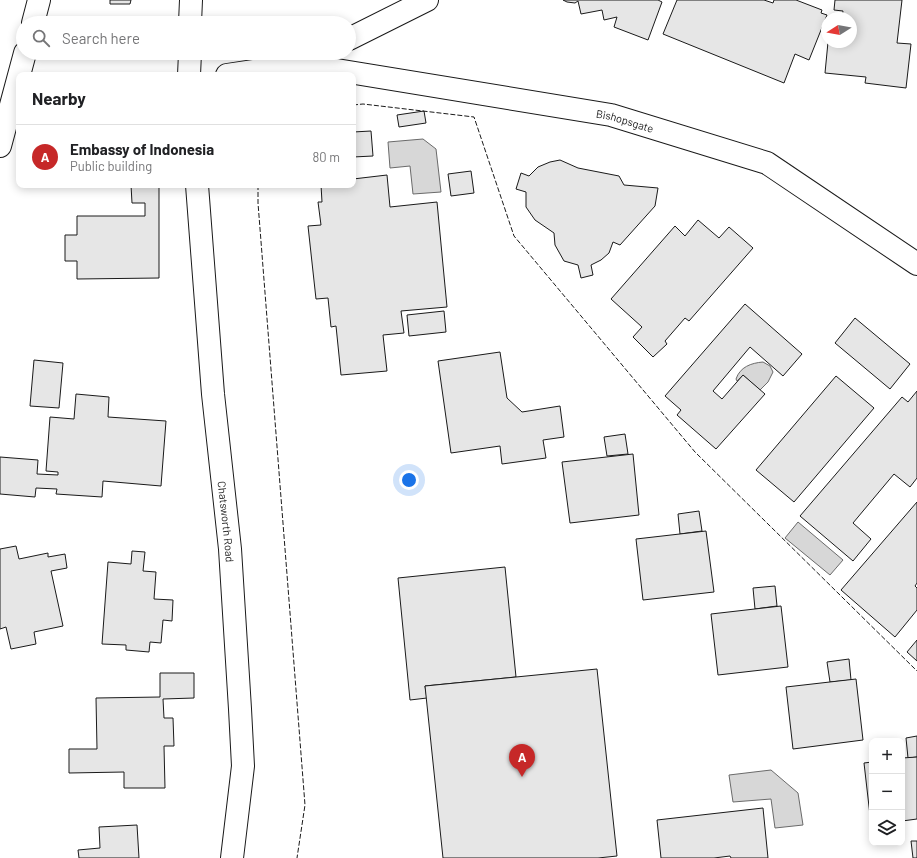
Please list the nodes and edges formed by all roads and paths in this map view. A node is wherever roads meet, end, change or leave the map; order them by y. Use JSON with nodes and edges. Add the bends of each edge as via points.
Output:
{"nodes":[{"id":1,"x":39,"y":0,"type":"edge"},
{"id":2,"x":191,"y":0,"type":"edge"},
{"id":3,"x":427,"y":0,"type":"edge"},
{"id":4,"x":35,"y":16,"type":"edge"},
{"id":5,"x":190,"y":16,"type":"edge"},
{"id":6,"x":356,"y":36,"type":"edge"},
{"id":7,"x":23,"y":60,"type":"edge"},
{"id":8,"x":190,"y":60,"type":"edge"},
{"id":9,"x":308,"y":60,"type":"edge"},
{"id":10,"x":300,"y":64,"type":"junction"},
{"id":11,"x":20,"y":72,"type":"edge"},
{"id":12,"x":189,"y":72,"type":"edge"},
{"id":13,"x":255,"y":72,"type":"edge"},
{"id":14,"x":349,"y":72,"type":"edge"},
{"id":15,"x":356,"y":73,"type":"edge"},
{"id":16,"x":16,"y":86,"type":"edge"},
{"id":17,"x":0,"y":146,"type":"edge"},
{"id":18,"x":197,"y":188,"type":"edge"},
{"id":19,"x":917,"y":264,"type":"edge"},
{"id":20,"x":232,"y":858,"type":"edge"}],
"edges":[{"from":1,"to":4,"type":"street"},
{"from":2,"to":5,"type":"street"},
{"from":3,"to":6,"type":"street"},
{"from":7,"to":11,"type":"street"},
{"from":8,"to":12,"type":"street"},
{"from":9,"to":10,"type":"street"},
{"from":10,"to":13,"type":"street"},
{"from":10,"to":14,"type":"street","name":"Bishopsgate"},
{"from":15,"to":19,"type":"street","name":"Bishopsgate","via":[[611,115],[768,163]]},
{"from":16,"to":17,"type":"street"},
{"from":18,"to":20,"type":"street","name":"Chatsworth Road","via":[[213,394],[230,549],[243,766]]}]}
